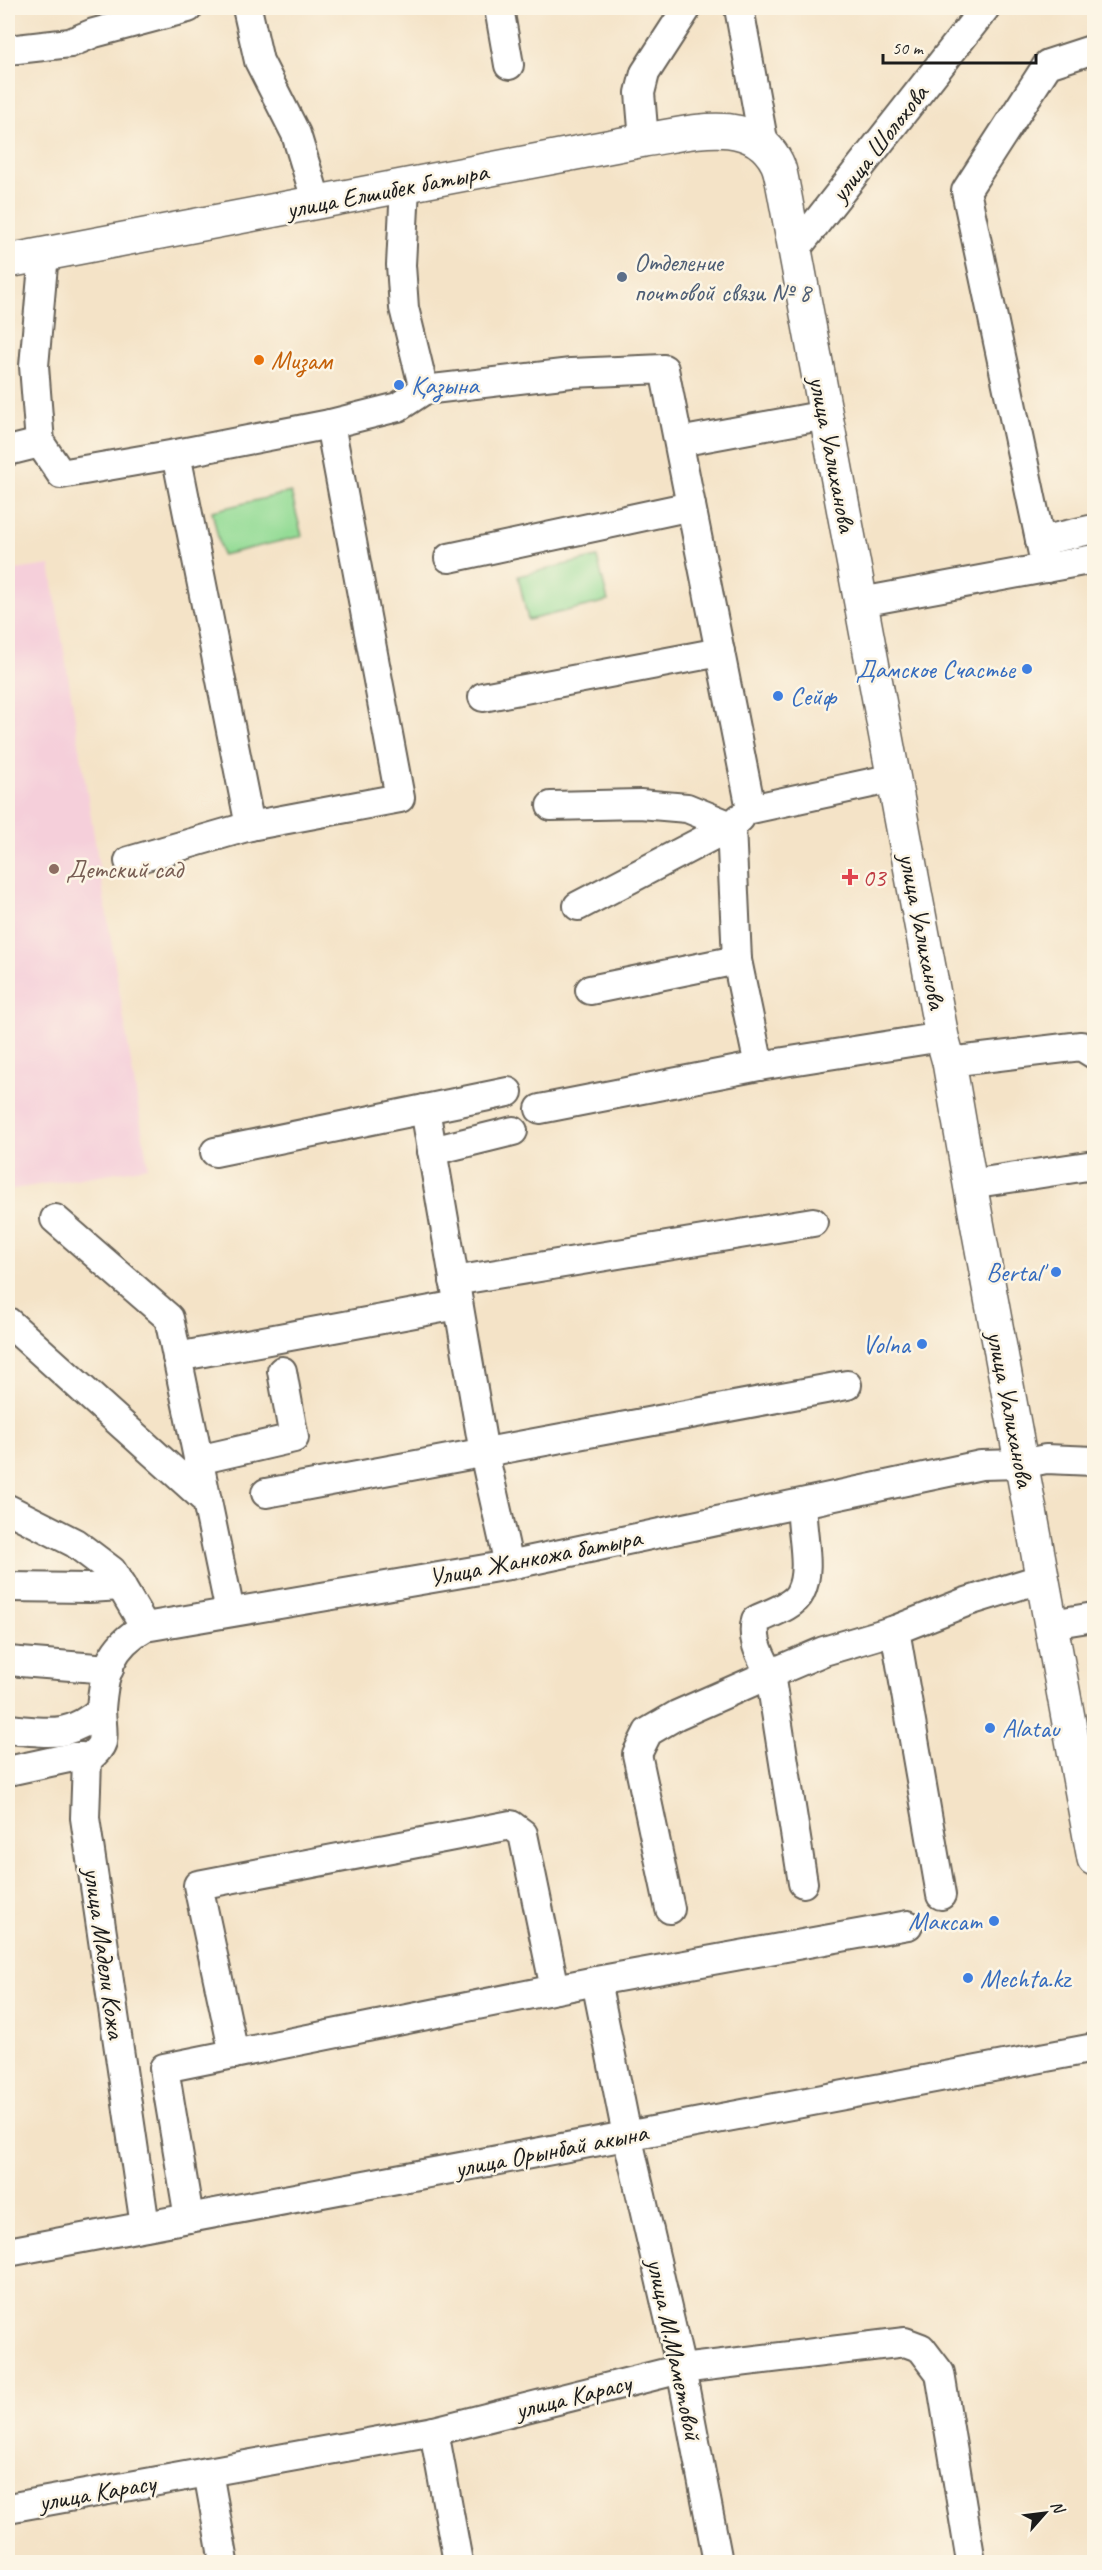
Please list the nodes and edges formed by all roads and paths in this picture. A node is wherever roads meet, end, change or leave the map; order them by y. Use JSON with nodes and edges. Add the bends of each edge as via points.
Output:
{"nodes":[{"id":1,"x":188,"y":8,"type":"edge"},
{"id":2,"x":247,"y":8,"type":"edge"},
{"id":3,"x":499,"y":8,"type":"edge"},
{"id":4,"x":687,"y":8,"type":"edge"},
{"id":5,"x":739,"y":8,"type":"edge"},
{"id":6,"x":985,"y":8,"type":"edge"},
{"id":7,"x":1095,"y":49,"type":"edge"},
{"id":8,"x":8,"y":50,"type":"edge"},
{"id":9,"x":509,"y":65,"type":"dead end"},
{"id":10,"x":644,"y":140,"type":"junction"},
{"id":11,"x":764,"y":145,"type":"junction"},
{"id":12,"x":405,"y":187,"type":"junction"},
{"id":13,"x":317,"y":203,"type":"junction"},
{"id":14,"x":795,"y":250,"type":"junction"},
{"id":15,"x":44,"y":254,"type":"junction"},
{"id":16,"x":8,"y":261,"type":"edge"},
{"id":17,"x":424,"y":390,"type":"junction"},
{"id":18,"x":826,"y":415,"type":"junction"},
{"id":19,"x":330,"y":424,"type":"junction"},
{"id":20,"x":679,"y":442,"type":"junction"},
{"id":21,"x":40,"y":443,"type":"junction"},
{"id":22,"x":8,"y":451,"type":"edge"},
{"id":23,"x":176,"y":454,"type":"junction"},
{"id":24,"x":691,"y":506,"type":"junction"},
{"id":25,"x":1095,"y":529,"type":"edge"},
{"id":26,"x":1043,"y":555,"type":"junction"},
{"id":27,"x":449,"y":558,"type":"dead end"},
{"id":28,"x":1095,"y":559,"type":"edge"},
{"id":29,"x":861,"y":602,"type":"junction"},
{"id":30,"x":720,"y":652,"type":"junction"},
{"id":31,"x":483,"y":697,"type":"dead end"},
{"id":32,"x":894,"y":778,"type":"junction"},
{"id":33,"x":551,"y":806,"type":"dead end"},
{"id":34,"x":741,"y":818,"type":"junction"},
{"id":35,"x":250,"y":826,"type":"junction"},
{"id":36,"x":129,"y":861,"type":"dead end"},
{"id":37,"x":578,"y":906,"type":"dead end"},
{"id":38,"x":737,"y":960,"type":"junction"},
{"id":39,"x":590,"y":990,"type":"dead end"},
{"id":40,"x":946,"y":1050,"type":"junction"},
{"id":41,"x":1095,"y":1054,"type":"edge"},
{"id":42,"x":759,"y":1066,"type":"junction"},
{"id":43,"x":508,"y":1092,"type":"dead end"},
{"id":44,"x":425,"y":1109,"type":"junction"},
{"id":45,"x":540,"y":1109,"type":"dead end"},
{"id":46,"x":513,"y":1131,"type":"dead end"},
{"id":47,"x":432,"y":1151,"type":"junction"},
{"id":48,"x":216,"y":1152,"type":"dead end"},
{"id":49,"x":1095,"y":1166,"type":"edge"},
{"id":50,"x":970,"y":1184,"type":"junction"},
{"id":51,"x":55,"y":1219,"type":"dead end"},
{"id":52,"x":813,"y":1222,"type":"dead end"},
{"id":53,"x":456,"y":1293,"type":"junction"},
{"id":54,"x":8,"y":1322,"type":"edge"},
{"id":55,"x":177,"y":1357,"type":"junction"},
{"id":56,"x":282,"y":1371,"type":"dead end"},
{"id":57,"x":847,"y":1385,"type":"dead end"},
{"id":58,"x":484,"y":1453,"type":"junction"},
{"id":59,"x":198,"y":1460,"type":"junction"},
{"id":60,"x":1095,"y":1461,"type":"edge"},
{"id":61,"x":1021,"y":1464,"type":"junction"},
{"id":62,"x":266,"y":1492,"type":"dead end"},
{"id":63,"x":207,"y":1502,"type":"junction"},
{"id":64,"x":9,"y":1511,"type":"edge"},
{"id":65,"x":802,"y":1517,"type":"dead end"},
{"id":66,"x":509,"y":1564,"type":"junction"},
{"id":67,"x":1043,"y":1578,"type":"junction"},
{"id":68,"x":121,"y":1586,"type":"junction"},
{"id":69,"x":8,"y":1587,"type":"edge"},
{"id":70,"x":230,"y":1612,"type":"junction"},
{"id":71,"x":1095,"y":1617,"type":"edge"},
{"id":72,"x":1051,"y":1623,"type":"junction"},
{"id":73,"x":145,"y":1627,"type":"junction"},
{"id":74,"x":895,"y":1630,"type":"junction"},
{"id":75,"x":8,"y":1661,"type":"edge"},
{"id":76,"x":109,"y":1669,"type":"junction"},
{"id":77,"x":770,"y":1674,"type":"junction"},
{"id":78,"x":101,"y":1710,"type":"junction"},
{"id":79,"x":8,"y":1730,"type":"edge"},
{"id":80,"x":87,"y":1760,"type":"junction"},
{"id":81,"x":8,"y":1771,"type":"edge"},
{"id":82,"x":1095,"y":1859,"type":"edge"},
{"id":83,"x":803,"y":1883,"type":"dead end"},
{"id":84,"x":941,"y":1895,"type":"dead end"},
{"id":85,"x":670,"y":1909,"type":"dead end"},
{"id":86,"x":909,"y":1926,"type":"dead end"},
{"id":87,"x":596,"y":1981,"type":"junction"},
{"id":88,"x":555,"y":1989,"type":"junction"},
{"id":89,"x":1095,"y":2048,"type":"edge"},
{"id":90,"x":234,"y":2054,"type":"junction"},
{"id":91,"x":627,"y":2136,"type":"junction"},
{"id":92,"x":189,"y":2218,"type":"junction"},
{"id":93,"x":145,"y":2226,"type":"junction"},
{"id":94,"x":8,"y":2252,"type":"edge"},
{"id":95,"x":681,"y":2369,"type":"junction"},
{"id":96,"x":434,"y":2431,"type":"junction"},
{"id":97,"x":208,"y":2472,"type":"junction"},
{"id":98,"x":8,"y":2508,"type":"edge"},
{"id":99,"x":224,"y":2562,"type":"edge"},
{"id":100,"x":458,"y":2562,"type":"edge"},
{"id":101,"x":718,"y":2562,"type":"edge"},
{"id":102,"x":971,"y":2562,"type":"edge"}],
"edges":[{"from":1,"to":8,"type":"street","via":[[70,43]]},
{"from":2,"to":13,"type":"street","via":[[259,61],[296,134]]},
{"from":3,"to":9,"type":"street"},
{"from":4,"to":10,"type":"street","via":[[645,73],[640,93]]},
{"from":5,"to":11,"type":"street","name":"улица Уалиханова"},
{"from":6,"to":14,"type":"street","name":"улица Шолохова"},
{"from":7,"to":26,"type":"street","via":[[1048,64],[966,191]]},
{"from":10,"to":11,"type":"main road","name":"улица Елшибек батыра","via":[[715,129],[753,136]]},
{"from":10,"to":12,"type":"main road","name":"улица Елшибек батыра"},
{"from":11,"to":14,"type":"main road","name":"улица Уалиханова","via":[[777,164]]},
{"from":12,"to":13,"type":"main road","name":"улица Елшибек батыра"},
{"from":12,"to":17,"type":"street","via":[[401,265],[404,308]]},
{"from":13,"to":15,"type":"main road","name":"улица Елшибек батыра"},
{"from":14,"to":18,"type":"main road","name":"улица Уалиханова"},
{"from":15,"to":16,"type":"main road","name":"улица Елшибек батыра"},
{"from":15,"to":21,"type":"street","via":[[34,366]]},
{"from":17,"to":19,"type":"street","via":[[398,408]]},
{"from":17,"to":20,"type":"street","via":[[571,373],[664,369]]},
{"from":18,"to":20,"type":"street"},
{"from":18,"to":29,"type":"main road","name":"улица Уалиханова"},
{"from":19,"to":23,"type":"street"},
{"from":19,"to":35,"type":"street","via":[[400,798]]},
{"from":20,"to":24,"type":"street"},
{"from":21,"to":22,"type":"street"},
{"from":21,"to":23,"type":"street","via":[[61,474]]},
{"from":23,"to":35,"type":"street"},
{"from":24,"to":27,"type":"street"},
{"from":24,"to":30,"type":"street"},
{"from":25,"to":26,"type":"street"},
{"from":26,"to":28,"type":"street"},
{"from":26,"to":29,"type":"street"},
{"from":29,"to":32,"type":"main road","name":"улица Уалиханова"},
{"from":30,"to":31,"type":"street"},
{"from":30,"to":34,"type":"street"},
{"from":32,"to":34,"type":"street"},
{"from":32,"to":40,"type":"main road","name":"улица Уалиханова"},
{"from":33,"to":34,"type":"street","via":[[640,804]]},
{"from":34,"to":37,"type":"street"},
{"from":34,"to":38,"type":"street"},
{"from":35,"to":36,"type":"street"},
{"from":38,"to":39,"type":"street"},
{"from":38,"to":42,"type":"street"},
{"from":40,"to":41,"type":"street","via":[[1081,1047]]},
{"from":40,"to":42,"type":"street"},
{"from":40,"to":50,"type":"main road","name":"улица Уалиханова"},
{"from":42,"to":45,"type":"street"},
{"from":43,"to":44,"type":"street"},
{"from":44,"to":47,"type":"street"},
{"from":44,"to":48,"type":"street"},
{"from":46,"to":47,"type":"street"},
{"from":47,"to":53,"type":"street"},
{"from":49,"to":50,"type":"street"},
{"from":50,"to":61,"type":"main road","name":"улица Уалиханова"},
{"from":51,"to":55,"type":"street","via":[[169,1318]]},
{"from":52,"to":53,"type":"street"},
{"from":53,"to":55,"type":"street"},
{"from":53,"to":58,"type":"street"},
{"from":54,"to":63,"type":"street"},
{"from":55,"to":59,"type":"street"},
{"from":56,"to":59,"type":"street","via":[[294,1438]]},
{"from":57,"to":58,"type":"street"},
{"from":58,"to":62,"type":"street"},
{"from":58,"to":66,"type":"street"},
{"from":59,"to":63,"type":"street"},
{"from":60,"to":61,"type":"street","name":"Улица Жанкожа батыра","via":[[1046,1459]]},
{"from":61,"to":66,"type":"street","name":"Улица Жанкожа батыра","via":[[981,1465]]},
{"from":61,"to":67,"type":"main road","name":"улица Уалиханова"},
{"from":63,"to":70,"type":"street"},
{"from":64,"to":68,"type":"street","via":[[75,1543],[112,1571]]},
{"from":65,"to":77,"type":"street","via":[[806,1568],[800,1593],[756,1620],[755,1644]]},
{"from":66,"to":70,"type":"street","name":"Улица Жанкожа батыра"},
{"from":67,"to":72,"type":"main road","name":"улица Уалиханова"},
{"from":67,"to":74,"type":"street"},
{"from":68,"to":69,"type":"street"},
{"from":68,"to":73,"type":"street"},
{"from":70,"to":73,"type":"street","name":"Улица Жанкожа батыра"},
{"from":71,"to":72,"type":"street"},
{"from":72,"to":82,"type":"main road","name":"улица Уалиханова"},
{"from":73,"to":76,"type":"street","name":"Улица Жанкожа батыра","via":[[127,1637]]},
{"from":74,"to":77,"type":"street","via":[[824,1651]]},
{"from":74,"to":84,"type":"street"},
{"from":75,"to":76,"type":"street"},
{"from":76,"to":78,"type":"street","name":"Улица Жанкожа батыра"},
{"from":77,"to":83,"type":"street"},
{"from":77,"to":85,"type":"street","via":[[648,1732],[637,1754]]},
{"from":78,"to":79,"type":"street","via":[[88,1722],[59,1733]]},
{"from":78,"to":80,"type":"street","name":"Улица Жанкожа батыра","via":[[102,1742]]},
{"from":80,"to":81,"type":"street","via":[[73,1757]]},
{"from":80,"to":93,"type":"street","name":"улица Мадели Кожа","via":[[85,1818]]},
{"from":86,"to":87,"type":"street"},
{"from":87,"to":88,"type":"street"},
{"from":87,"to":91,"type":"street","name":"улица М.Маметовой"},
{"from":88,"to":90,"type":"street"},
{"from":88,"to":90,"type":"street","via":[[523,1834],[511,1825],[198,1885]]},
{"from":89,"to":91,"type":"street","name":"улица Орынбай акына"},
{"from":90,"to":92,"type":"street","via":[[164,2068]]},
{"from":91,"to":92,"type":"street","name":"улица Орынбай акына"},
{"from":91,"to":95,"type":"street","name":"улица М.Маметовой"},
{"from":92,"to":93,"type":"street","name":"улица Орынбай акына"},
{"from":93,"to":94,"type":"street","name":"улица Орынбай акына"},
{"from":95,"to":96,"type":"street","name":"улица Карасу"},
{"from":95,"to":101,"type":"street","name":"улица М.Маметовой"},
{"from":95,"to":102,"type":"street","name":"улица Карасу","via":[[885,2343],[905,2342],[921,2348],[940,2373]]},
{"from":96,"to":97,"type":"street","name":"улица Карасу"},
{"from":96,"to":100,"type":"street"},
{"from":97,"to":98,"type":"street","name":"улица Карасу"},
{"from":97,"to":99,"type":"street"}]}
